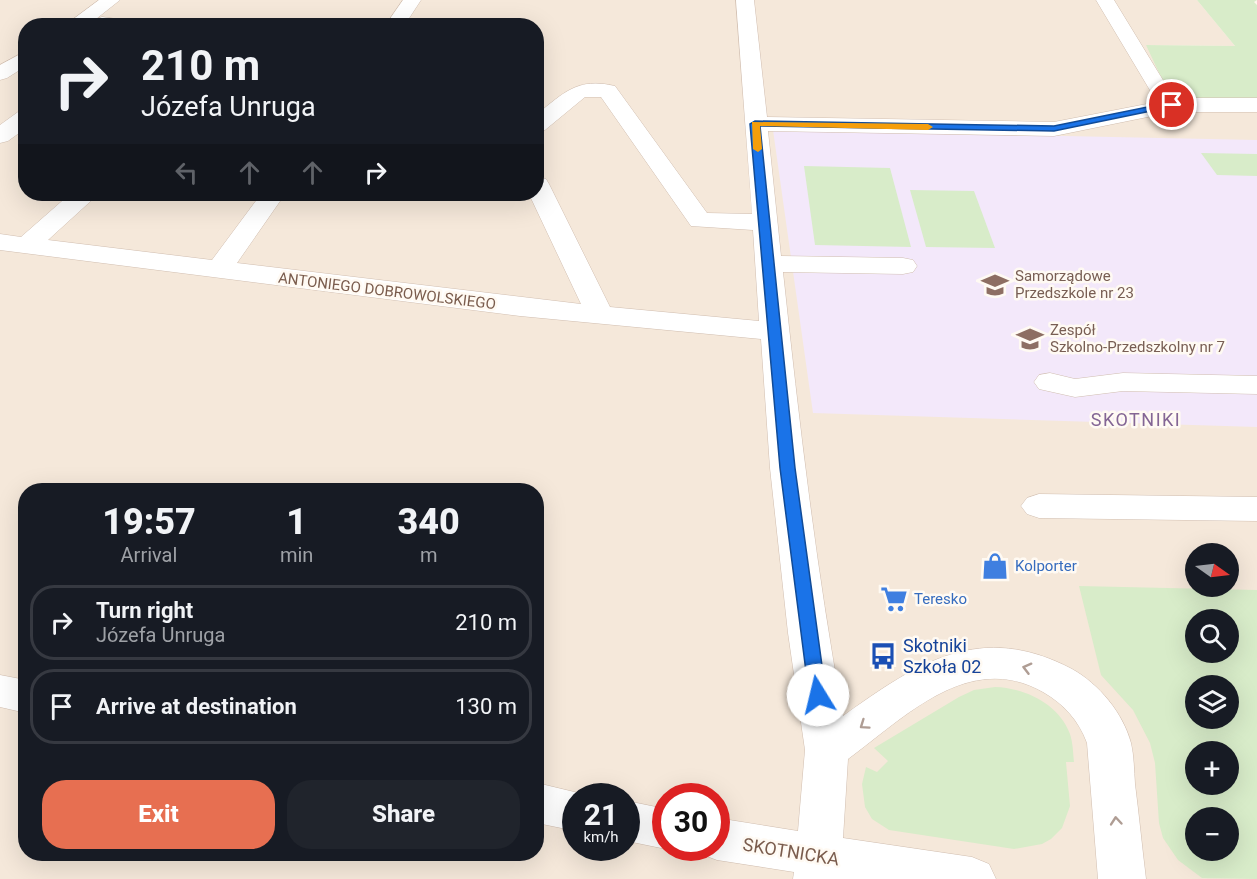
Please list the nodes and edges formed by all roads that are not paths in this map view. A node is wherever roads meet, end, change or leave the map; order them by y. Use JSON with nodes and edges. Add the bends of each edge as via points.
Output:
{"nodes":[{"id":1,"x":111,"y":0,"type":"edge"},
{"id":2,"x":412,"y":0,"type":"edge"},
{"id":3,"x":745,"y":0,"type":"edge"},
{"id":4,"x":1105,"y":0,"type":"edge"},
{"id":5,"x":85,"y":18,"type":"edge"},
{"id":6,"x":400,"y":18,"type":"edge"},
{"id":7,"x":18,"y":62,"type":"edge"},
{"id":8,"x":0,"y":74,"type":"edge"},
{"id":9,"x":1172,"y":105,"type":"junction"},
{"id":10,"x":1257,"y":105,"type":"edge"},
{"id":11,"x":544,"y":119,"type":"edge"},
{"id":12,"x":18,"y":123,"type":"edge"},
{"id":13,"x":755,"y":124,"type":"junction"},
{"id":14,"x":0,"y":136,"type":"edge"},
{"id":15,"x":544,"y":199,"type":"edge"},
{"id":16,"x":74,"y":201,"type":"edge"},
{"id":17,"x":268,"y":201,"type":"edge"},
{"id":18,"x":765,"y":222,"type":"junction"},
{"id":19,"x":13,"y":243,"type":"edge"},
{"id":20,"x":770,"y":264,"type":"junction"},
{"id":21,"x":903,"y":266,"type":"dead end"},
{"id":22,"x":219,"y":270,"type":"junction"},
{"id":23,"x":600,"y":315,"type":"junction"},
{"id":24,"x":774,"y":331,"type":"junction"},
{"id":25,"x":1050,"y":382,"type":"dead end"},
{"id":26,"x":1257,"y":384,"type":"edge"},
{"id":27,"x":1039,"y":506,"type":"dead end"},
{"id":28,"x":1257,"y":509,"type":"edge"},
{"id":29,"x":0,"y":691,"type":"edge"},
{"id":30,"x":18,"y":695,"type":"edge"},
{"id":31,"x":827,"y":750,"type":"junction"},
{"id":32,"x":544,"y":804,"type":"edge"},
{"id":33,"x":562,"y":808,"type":"edge"},
{"id":34,"x":730,"y":843,"type":"edge"},
{"id":35,"x":817,"y":868,"type":"edge"},
{"id":36,"x":972,"y":879,"type":"edge"},
{"id":37,"x":1122,"y":879,"type":"edge"}],
"edges":[{"from":1,"to":5,"type":"street"},
{"from":2,"to":6,"type":"street"},
{"from":3,"to":13,"type":"street"},
{"from":4,"to":9,"type":"street"},
{"from":7,"to":8,"type":"street"},
{"from":9,"to":10,"type":"street"},
{"from":9,"to":13,"type":"street","via":[[1054,129]]},
{"from":11,"to":18,"type":"street","via":[[580,91],[606,91],[700,221]]},
{"from":12,"to":14,"type":"street"},
{"from":13,"to":18,"type":"street"},
{"from":15,"to":23,"type":"street"},
{"from":16,"to":19,"type":"street"},
{"from":17,"to":22,"type":"street"},
{"from":18,"to":20,"type":"street"},
{"from":19,"to":22,"type":"street","name":"ANTONIEGO DOBROWOLSKIEGO"},
{"from":20,"to":21,"type":"street"},
{"from":20,"to":24,"type":"street"},
{"from":22,"to":23,"type":"street","name":"ANTONIEGO DOBROWOLSKIEGO"},
{"from":23,"to":24,"type":"street","name":"ANTONIEGO DOBROWOLSKIEGO"},
{"from":24,"to":31,"type":"street","via":[[802,586]]},
{"from":25,"to":26,"type":"street","via":[[1075,388],[1123,382]]},
{"from":27,"to":28,"type":"street"},
{"from":29,"to":30,"type":"street"},
{"from":31,"to":35,"type":"street"},
{"from":37,"to":31,"type":"street","one_way":true,"via":[[1109,743],[1102,723],[1087,702],[1067,685],[1037,670],[987,661],[965,665],[940,675]]},
{"from":32,"to":33,"type":"street"},
{"from":34,"to":35,"type":"street","name":"SKOTNICKA"},
{"from":35,"to":36,"type":"street","name":"SKOTNICKA"}]}
